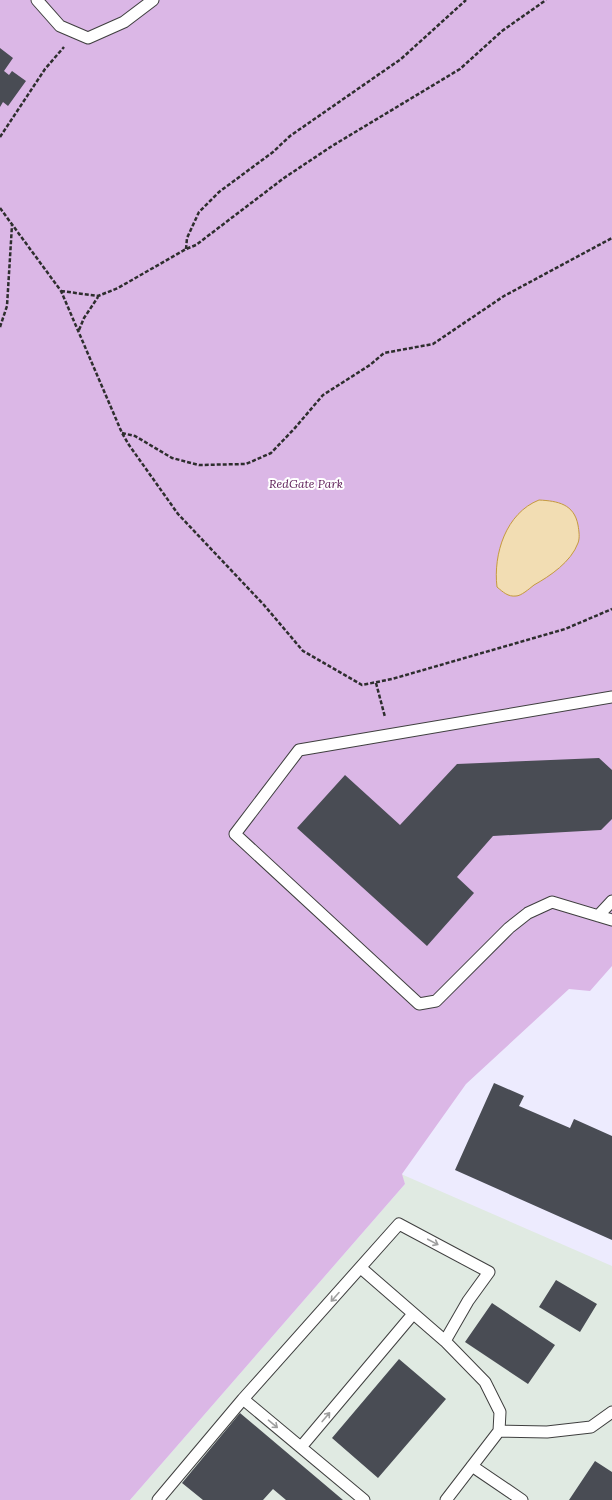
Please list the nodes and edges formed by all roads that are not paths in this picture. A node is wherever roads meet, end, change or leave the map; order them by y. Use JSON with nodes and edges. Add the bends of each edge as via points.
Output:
{"nodes":[{"id":1,"x":37,"y":0,"type":"edge"},
{"id":2,"x":154,"y":0,"type":"edge"},
{"id":3,"x":612,"y":697,"type":"edge"},
{"id":4,"x":612,"y":901,"type":"edge"},
{"id":5,"x":598,"y":916,"type":"junction"},
{"id":6,"x":612,"y":920,"type":"edge"},
{"id":7,"x":361,"y":1268,"type":"junction"},
{"id":8,"x":413,"y":1314,"type":"junction"},
{"id":9,"x":445,"y":1341,"type":"junction"},
{"id":10,"x":243,"y":1399,"type":"junction"},
{"id":11,"x":612,"y":1412,"type":"edge"},
{"id":12,"x":499,"y":1431,"type":"junction"},
{"id":13,"x":301,"y":1447,"type":"junction"},
{"id":14,"x":472,"y":1466,"type":"junction"},
{"id":15,"x":158,"y":1500,"type":"edge"},
{"id":16,"x":364,"y":1500,"type":"edge"},
{"id":17,"x":446,"y":1500,"type":"edge"},
{"id":18,"x":522,"y":1500,"type":"edge"}],
"edges":[{"from":1,"to":2,"type":"lane","via":[[60,26],[88,38],[124,22]]},
{"from":3,"to":5,"type":"lane","via":[[299,750],[235,834],[418,1004],[436,1001],[528,913],[552,902]]},
{"from":4,"to":5,"type":"lane"},
{"from":5,"to":6,"type":"lane"},
{"from":7,"to":8,"type":"lane"},
{"from":7,"to":9,"type":"lane","one_way":true,"via":[[399,1224],[489,1272],[468,1301]]},
{"from":7,"to":10,"type":"lane","one_way":true},
{"from":8,"to":9,"type":"lane"},
{"from":13,"to":8,"type":"lane","one_way":true},
{"from":9,"to":12,"type":"lane","via":[[485,1382],[500,1412]]},
{"from":10,"to":13,"type":"lane","one_way":true},
{"from":10,"to":15,"type":"lane"},
{"from":11,"to":12,"type":"lane","via":[[591,1428],[547,1432]]},
{"from":12,"to":14,"type":"lane"},
{"from":13,"to":16,"type":"lane"},
{"from":14,"to":17,"type":"lane"},
{"from":14,"to":18,"type":"lane"}]}
